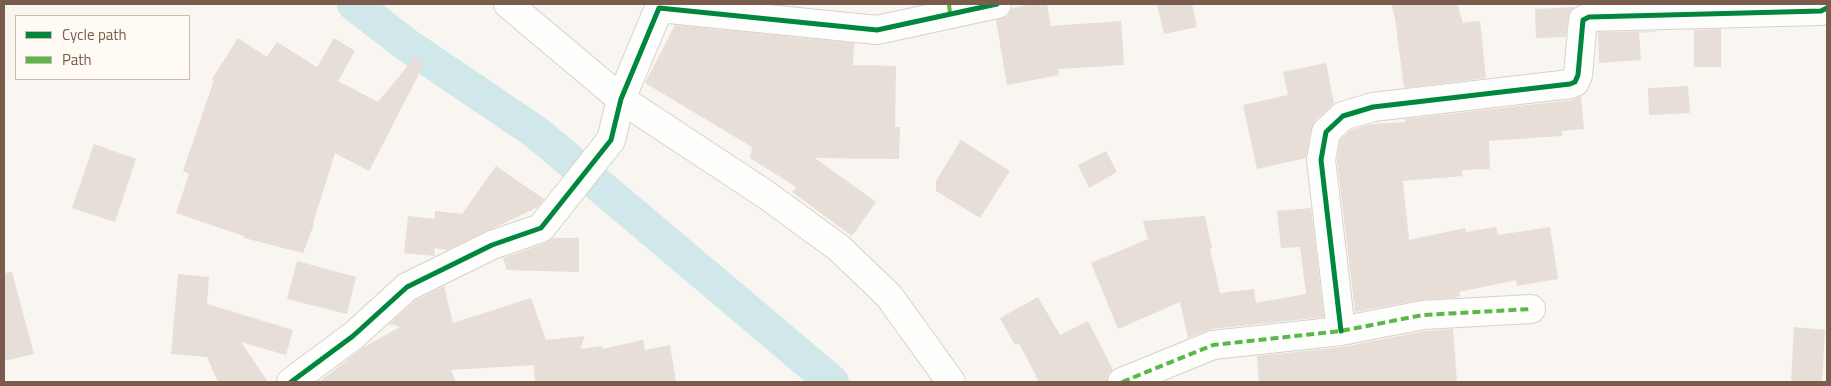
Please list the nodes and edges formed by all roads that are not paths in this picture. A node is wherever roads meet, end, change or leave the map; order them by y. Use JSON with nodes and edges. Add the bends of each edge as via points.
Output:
{"nodes":[{"id":1,"x":508,"y":4,"type":"edge"},
{"id":2,"x":997,"y":4,"type":"edge"},
{"id":3,"x":1827,"y":8,"type":"edge"},
{"id":4,"x":949,"y":9,"type":"edge"},
{"id":5,"x":621,"y":99,"type":"junction"},
{"id":6,"x":1531,"y":309,"type":"dead end"},
{"id":7,"x":1341,"y":331,"type":"junction"},
{"id":8,"x":291,"y":382,"type":"edge"},
{"id":9,"x":951,"y":382,"type":"edge"},
{"id":10,"x":1122,"y":382,"type":"edge"}],
"edges":[{"from":1,"to":5,"type":"street"},
{"from":2,"to":4,"type":"street"},
{"from":3,"to":7,"type":"street","via":[[1821,12],[1589,17],[1583,20],[1581,29],[1576,82],[1372,107],[1343,116],[1326,132],[1321,160]]},
{"from":4,"to":5,"type":"street","via":[[877,30],[659,8]]},
{"from":5,"to":8,"type":"street","via":[[610,140],[541,228],[492,245],[407,287],[352,336]]},
{"from":5,"to":9,"type":"street","via":[[765,194],[839,248],[889,296]]},
{"from":6,"to":7,"type":"street","via":[[1423,315]]},
{"from":7,"to":10,"type":"street","via":[[1213,345]]}]}
